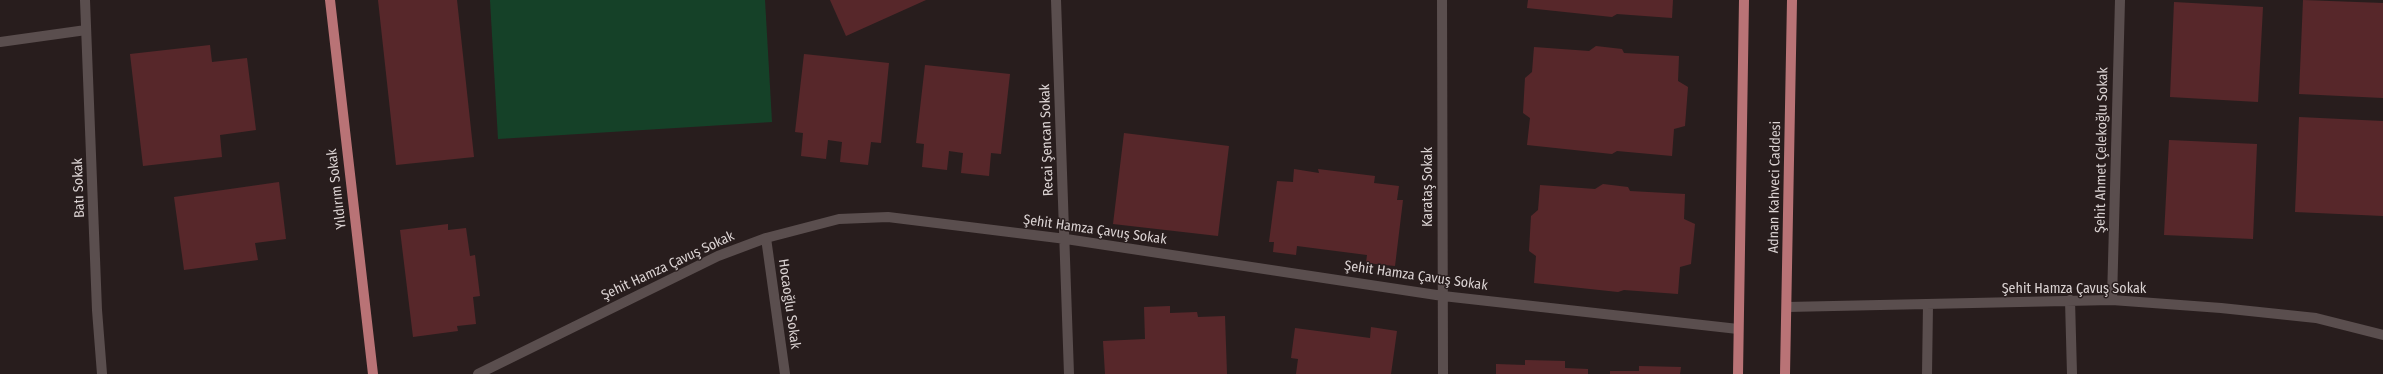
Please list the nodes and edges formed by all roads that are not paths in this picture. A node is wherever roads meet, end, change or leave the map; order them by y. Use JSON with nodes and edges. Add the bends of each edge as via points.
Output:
{"nodes":[{"id":1,"x":85,"y":0,"type":"edge"},
{"id":2,"x":330,"y":0,"type":"edge"},
{"id":3,"x":1056,"y":0,"type":"edge"},
{"id":4,"x":1442,"y":0,"type":"edge"},
{"id":5,"x":1744,"y":0,"type":"edge"},
{"id":6,"x":1792,"y":0,"type":"edge"},
{"id":7,"x":2120,"y":0,"type":"edge"},
{"id":8,"x":86,"y":30,"type":"junction"},
{"id":9,"x":0,"y":42,"type":"edge"},
{"id":10,"x":766,"y":238,"type":"junction"},
{"id":11,"x":1066,"y":239,"type":"junction"},
{"id":12,"x":1443,"y":296,"type":"junction"},
{"id":13,"x":2070,"y":300,"type":"junction"},
{"id":14,"x":2112,"y":300,"type":"junction"},
{"id":15,"x":1928,"y":304,"type":"junction"},
{"id":16,"x":1787,"y":307,"type":"junction"},
{"id":17,"x":1738,"y":329,"type":"junction"},
{"id":18,"x":2383,"y":334,"type":"edge"},
{"id":19,"x":102,"y":374,"type":"edge"},
{"id":20,"x":372,"y":374,"type":"edge"},
{"id":21,"x":478,"y":374,"type":"edge"},
{"id":22,"x":785,"y":374,"type":"edge"},
{"id":23,"x":1070,"y":374,"type":"edge"},
{"id":24,"x":1443,"y":374,"type":"edge"},
{"id":25,"x":1738,"y":374,"type":"edge"},
{"id":26,"x":1785,"y":374,"type":"edge"},
{"id":27,"x":1927,"y":374,"type":"edge"},
{"id":28,"x":2072,"y":374,"type":"edge"}],
"edges":[{"from":1,"to":8,"type":"street","name":"Batı Sokak"},
{"from":2,"to":20,"type":"main road","name":"Yıldırım Sokak"},
{"from":3,"to":11,"type":"street","name":"Recai Şencan Sokak"},
{"from":4,"to":12,"type":"street","name":"Karataş Sokak"},
{"from":5,"to":17,"type":"main road"},
{"from":6,"to":16,"type":"main road","name":"Adnan Kahveci Caddesi"},
{"from":7,"to":14,"type":"street","name":"Şehit Ahmet Çelekoğlu Sokak"},
{"from":8,"to":9,"type":"street"},
{"from":8,"to":19,"type":"street","name":"Batı Sokak","via":[[96,310]]},
{"from":10,"to":11,"type":"street","name":"Şehit Hamza Çavuş Sokak","via":[[839,219],[888,217]]},
{"from":10,"to":21,"type":"street","name":"Şehit Hamza Çavuş Sokak","via":[[718,256]]},
{"from":10,"to":22,"type":"street","name":"Hocaoğlu Sokak"},
{"from":11,"to":12,"type":"street","name":"Şehit Hamza Çavuş Sokak"},
{"from":11,"to":23,"type":"street","name":"Recai Şencan Sokak"},
{"from":12,"to":17,"type":"street","name":"Şehit Hamza Çavuş Sokak"},
{"from":12,"to":24,"type":"street","name":"Karataş Sokak"},
{"from":13,"to":14,"type":"street","name":"Şehit Hamza Çavuş Sokak"},
{"from":13,"to":15,"type":"street","name":"Şehit Hamza Çavuş Sokak"},
{"from":13,"to":28,"type":"street"},
{"from":14,"to":18,"type":"street","name":"Şehit Hamza Çavuş Sokak","via":[[2316,318]]},
{"from":15,"to":16,"type":"street","name":"Şehit Hamza Çavuş Sokak"},
{"from":15,"to":27,"type":"street"},
{"from":16,"to":26,"type":"main road","name":"Adnan Kahveci Caddesi"},
{"from":17,"to":25,"type":"main road"}]}
